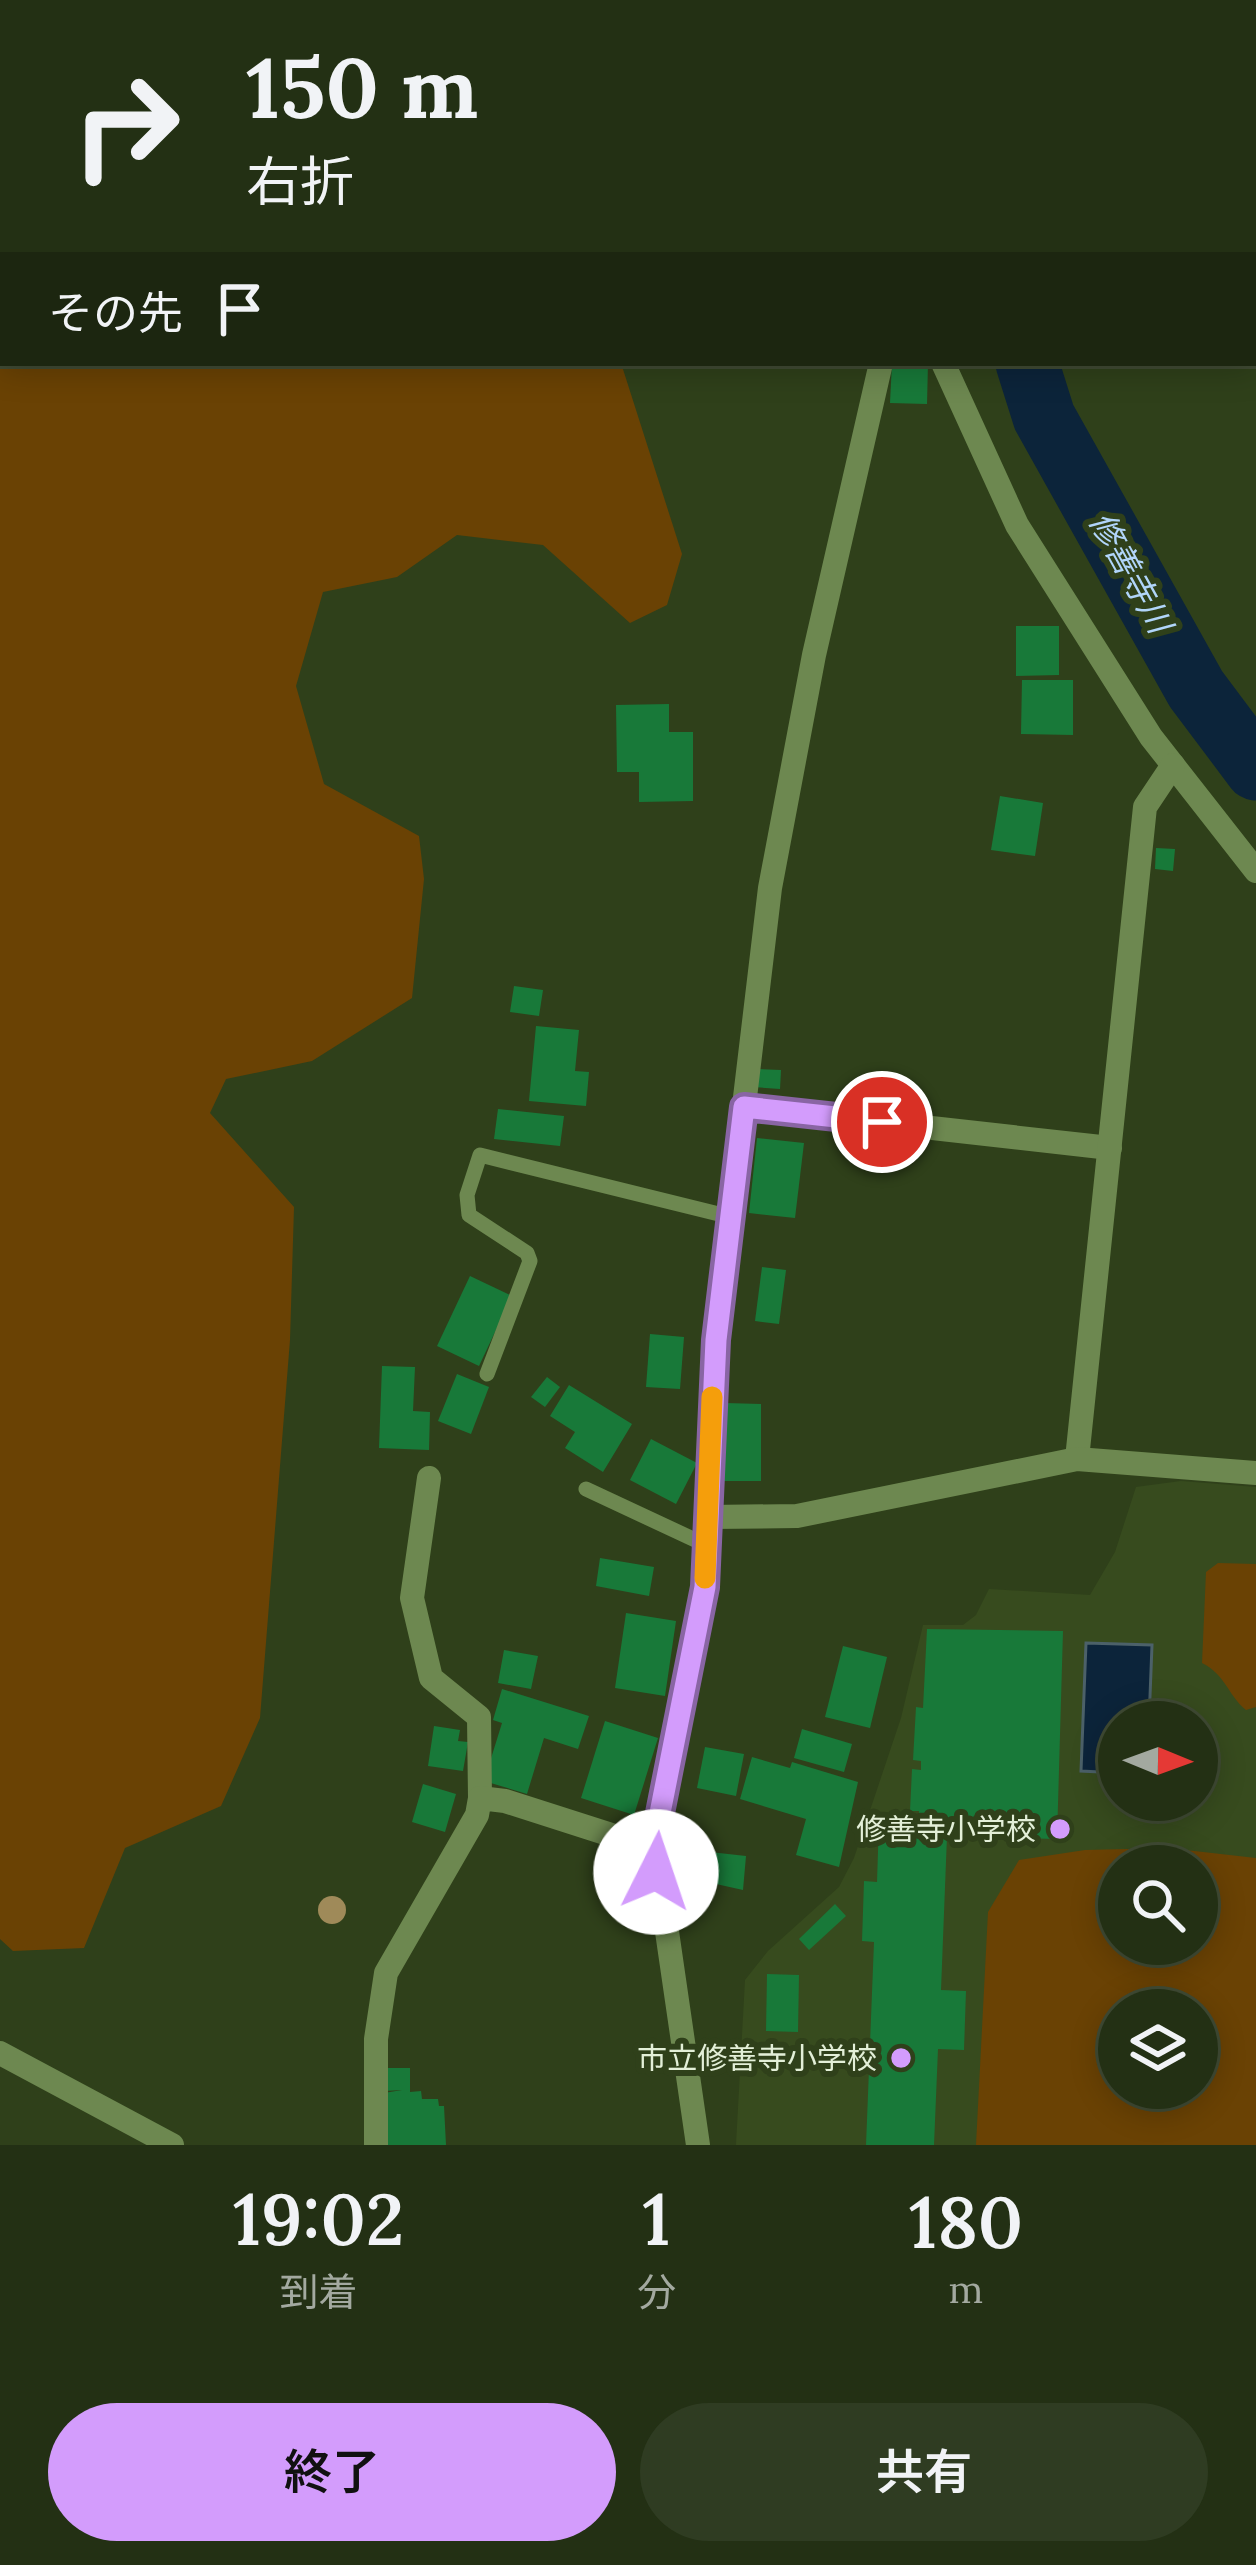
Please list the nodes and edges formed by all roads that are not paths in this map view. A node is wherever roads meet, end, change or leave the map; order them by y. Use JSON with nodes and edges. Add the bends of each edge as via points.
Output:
{"nodes":[{"id":1,"x":879,"y":366,"type":"edge"},
{"id":2,"x":944,"y":366,"type":"edge"},
{"id":3,"x":1173,"y":766,"type":"junction"},
{"id":4,"x":1256,"y":871,"type":"edge"},
{"id":5,"x":744,"y":1107,"type":"junction"},
{"id":6,"x":1110,"y":1148,"type":"junction"},
{"id":7,"x":731,"y":1217,"type":"junction"},
{"id":8,"x":488,"y":1374,"type":"dead end"},
{"id":9,"x":1077,"y":1459,"type":"junction"},
{"id":10,"x":1256,"y":1473,"type":"edge"},
{"id":11,"x":429,"y":1478,"type":"dead end"},
{"id":12,"x":586,"y":1489,"type":"dead end"},
{"id":13,"x":709,"y":1517,"type":"junction"},
{"id":14,"x":708,"y":1546,"type":"junction"},
{"id":15,"x":480,"y":1798,"type":"junction"},
{"id":16,"x":655,"y":1849,"type":"junction"},
{"id":17,"x":0,"y":2053,"type":"edge"},
{"id":18,"x":172,"y":2145,"type":"edge"},
{"id":19,"x":376,"y":2145,"type":"edge"},
{"id":20,"x":698,"y":2145,"type":"edge"}],
"edges":[{"from":1,"to":5,"type":"street","via":[[770,888]]},
{"from":2,"to":3,"type":"street","via":[[1017,525]]},
{"from":3,"to":4,"type":"street"},
{"from":3,"to":6,"type":"street","via":[[1145,807]]},
{"from":5,"to":6,"type":"street"},
{"from":5,"to":7,"type":"street"},
{"from":6,"to":9,"type":"street"},
{"from":7,"to":8,"type":"lane","via":[[480,1155],[469,1215],[530,1261]]},
{"from":7,"to":13,"type":"street"},
{"from":9,"to":10,"type":"street"},
{"from":9,"to":13,"type":"street","via":[[797,1516]]},
{"from":11,"to":15,"type":"street","via":[[412,1598],[431,1678],[479,1717]]},
{"from":12,"to":14,"type":"lane"},
{"from":13,"to":14,"type":"street"},
{"from":14,"to":16,"type":"street"},
{"from":15,"to":16,"type":"street"},
{"from":15,"to":19,"type":"street","via":[[427,1909],[386,1972],[376,2039]]},
{"from":16,"to":20,"type":"street"},
{"from":17,"to":18,"type":"street"}]}
